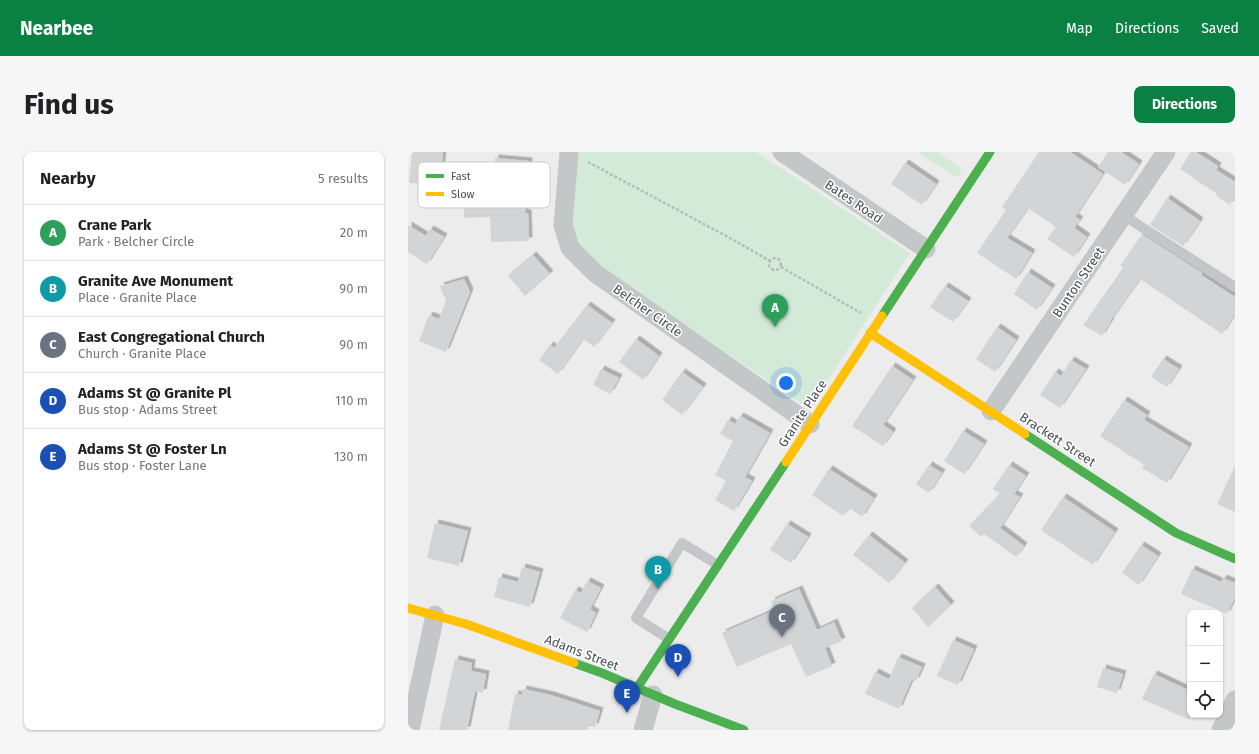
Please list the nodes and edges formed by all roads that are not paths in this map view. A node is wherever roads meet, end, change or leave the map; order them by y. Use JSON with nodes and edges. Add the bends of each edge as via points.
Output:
{"nodes":[{"id":1,"x":782,"y":152,"type":"edge"},
{"id":2,"x":990,"y":152,"type":"edge"},
{"id":3,"x":1166,"y":152,"type":"edge"},
{"id":4,"x":576,"y":156,"type":"edge"},
{"id":5,"x":1123,"y":215,"type":"junction"},
{"id":6,"x":926,"y":249,"type":"junction"},
{"id":7,"x":1235,"y":286,"type":"edge"},
{"id":8,"x":870,"y":333,"type":"junction"},
{"id":9,"x":991,"y":411,"type":"junction"},
{"id":10,"x":810,"y":424,"type":"junction"},
{"id":11,"x":1235,"y":558,"type":"edge"},
{"id":12,"x":718,"y":565,"type":"junction"},
{"id":13,"x":408,"y":608,"type":"edge"},
{"id":14,"x":435,"y":615,"type":"junction"},
{"id":15,"x":669,"y":639,"type":"junction"},
{"id":16,"x":645,"y":691,"type":"junction"},
{"id":17,"x":1235,"y":700,"type":"edge"},
{"id":18,"x":410,"y":730,"type":"edge"},
{"id":19,"x":643,"y":730,"type":"edge"},
{"id":20,"x":744,"y":730,"type":"edge"},
{"id":21,"x":1221,"y":730,"type":"edge"}],
"edges":[{"from":1,"to":6,"type":"street","name":"Bates Road"},
{"from":2,"to":6,"type":"street","name":"Granite Place"},
{"from":3,"to":5,"type":"street","name":"Bunton Street"},
{"from":4,"to":10,"type":"street","name":"Belcher Circle","via":[[564,226],[570,248],[595,273]]},
{"from":5,"to":7,"type":"lane"},
{"from":5,"to":9,"type":"street","name":"Bunton Street"},
{"from":6,"to":8,"type":"street","name":"Granite Place"},
{"from":8,"to":9,"type":"street","name":"Brackett Street"},
{"from":8,"to":10,"type":"street","name":"Granite Place"},
{"from":9,"to":11,"type":"street","name":"Brackett Street","via":[[1176,532]]},
{"from":10,"to":12,"type":"street","name":"Granite Place"},
{"from":12,"to":15,"type":"street","name":"Granite Place"},
{"from":12,"to":15,"type":"lane","via":[[682,543],[636,618]]},
{"from":13,"to":14,"type":"street","name":"Adams Street"},
{"from":14,"to":16,"type":"street","name":"Adams Street","via":[[602,673]]},
{"from":14,"to":18,"type":"street"},
{"from":15,"to":16,"type":"street","name":"Granite Place"},
{"from":16,"to":19,"type":"street"},
{"from":16,"to":20,"type":"street","name":"Adams Street"},
{"from":17,"to":21,"type":"street"}]}
